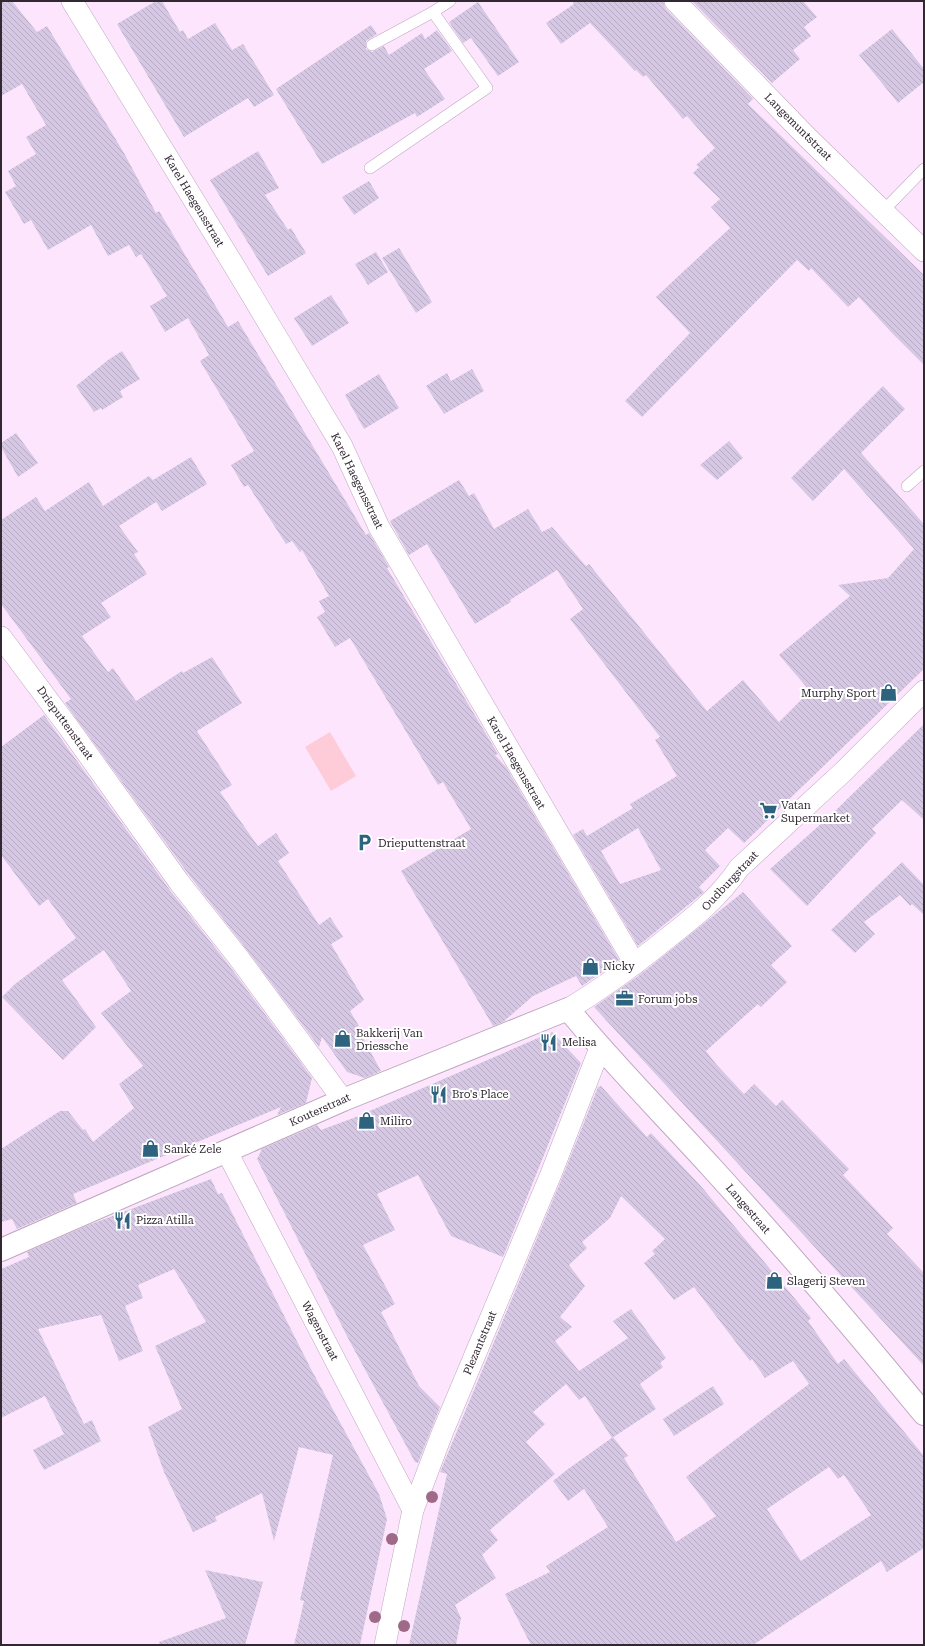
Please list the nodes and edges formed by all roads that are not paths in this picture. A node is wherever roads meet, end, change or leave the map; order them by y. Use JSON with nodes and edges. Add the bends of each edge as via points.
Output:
{"nodes":[{"id":1,"x":72,"y":1,"type":"edge"},
{"id":2,"x":450,"y":1,"type":"edge"},
{"id":3,"x":675,"y":1,"type":"edge"},
{"id":4,"x":433,"y":12,"type":"junction"},
{"id":5,"x":372,"y":45,"type":"dead end"},
{"id":6,"x":370,"y":168,"type":"dead end"},
{"id":7,"x":924,"y":169,"type":"edge"},
{"id":8,"x":884,"y":210,"type":"junction"},
{"id":9,"x":924,"y":251,"type":"edge"},
{"id":10,"x":924,"y":471,"type":"edge"},
{"id":11,"x":907,"y":486,"type":"dead end"},
{"id":12,"x":1,"y":637,"type":"edge"},
{"id":13,"x":924,"y":691,"type":"edge"},
{"id":14,"x":635,"y":964,"type":"junction"},
{"id":15,"x":568,"y":1008,"type":"junction"},
{"id":16,"x":600,"y":1048,"type":"junction"},
{"id":17,"x":343,"y":1100,"type":"junction"},
{"id":18,"x":226,"y":1152,"type":"junction"},
{"id":19,"x":1,"y":1250,"type":"edge"},
{"id":20,"x":924,"y":1414,"type":"edge"},
{"id":21,"x":413,"y":1510,"type":"junction"},
{"id":22,"x":385,"y":1645,"type":"edge"}],
"edges":[{"from":1,"to":14,"type":"street","name":"Karel Haegensstraat","via":[[342,446],[379,527]]},
{"from":2,"to":4,"type":"lane"},
{"from":3,"to":8,"type":"street","name":"Langemuntstraat","via":[[807,137]]},
{"from":4,"to":5,"type":"lane"},
{"from":4,"to":6,"type":"lane","via":[[487,88]]},
{"from":7,"to":8,"type":"lane"},
{"from":8,"to":9,"type":"street","name":"Langemuntstraat"},
{"from":10,"to":11,"type":"lane"},
{"from":12,"to":17,"type":"street","name":"Drieputtenstraat"},
{"from":13,"to":14,"type":"street","name":"Oudburgstraat","via":[[843,772],[739,868],[727,886],[709,905]]},
{"from":14,"to":15,"type":"street","name":"Kouterstraat"},
{"from":15,"to":16,"type":"street","name":"Langestraat"},
{"from":15,"to":17,"type":"street","name":"Kouterstraat"},
{"from":16,"to":20,"type":"street","name":"Langestraat","via":[[712,1167],[858,1334]]},
{"from":16,"to":21,"type":"street","name":"Plezantstraat"},
{"from":17,"to":18,"type":"street","name":"Kouterstraat"},
{"from":18,"to":19,"type":"street","name":"Kouterstraat"},
{"from":18,"to":21,"type":"street","name":"Wagenstraat"},
{"from":21,"to":22,"type":"street","name":"Plezantstraat"}]}
